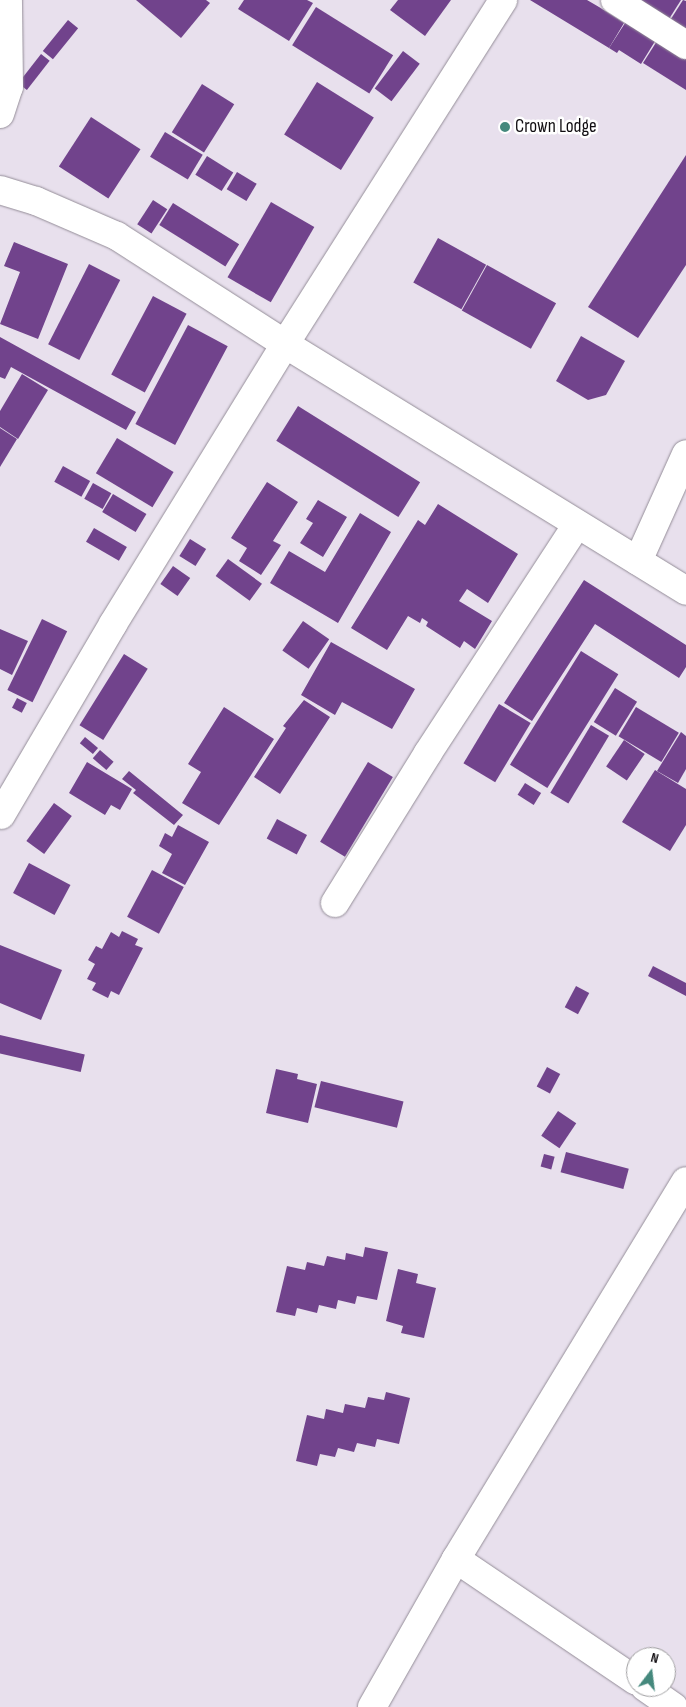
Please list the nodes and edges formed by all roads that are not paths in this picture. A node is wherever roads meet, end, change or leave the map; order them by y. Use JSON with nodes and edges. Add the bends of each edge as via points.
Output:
{"nodes":[{"id":1,"x":8,"y":0,"type":"edge"},
{"id":2,"x":503,"y":0,"type":"edge"},
{"id":3,"x":615,"y":0,"type":"edge"},
{"id":4,"x":686,"y":45,"type":"edge"},
{"id":5,"x":0,"y":114,"type":"edge"},
{"id":6,"x":0,"y":190,"type":"edge"},
{"id":7,"x":285,"y":344,"type":"junction"},
{"id":8,"x":686,"y":454,"type":"edge"},
{"id":9,"x":577,"y":524,"type":"junction"},
{"id":10,"x":638,"y":561,"type":"junction"},
{"id":11,"x":686,"y":591,"type":"edge"},
{"id":12,"x":1,"y":815,"type":"edge"},
{"id":13,"x":335,"y":904,"type":"dead end"},
{"id":14,"x":686,"y":1180,"type":"edge"},
{"id":15,"x":456,"y":1559,"type":"junction"},
{"id":16,"x":626,"y":1674,"type":"edge"},
{"id":17,"x":659,"y":1697,"type":"edge"},
{"id":18,"x":372,"y":1707,"type":"edge"},
{"id":19,"x":674,"y":1707,"type":"edge"}],
"edges":[{"from":1,"to":5,"type":"street","via":[[9,87]]},
{"from":2,"to":7,"type":"street"},
{"from":3,"to":4,"type":"street"},
{"from":6,"to":7,"type":"street","via":[[36,201],[117,236]]},
{"from":7,"to":9,"type":"street"},
{"from":7,"to":12,"type":"street","via":[[113,624]]},
{"from":8,"to":10,"type":"street"},
{"from":9,"to":10,"type":"street"},
{"from":9,"to":13,"type":"street","via":[[428,753]]},
{"from":10,"to":11,"type":"street"},
{"from":14,"to":15,"type":"street"},
{"from":15,"to":16,"type":"street"},
{"from":15,"to":18,"type":"street"},
{"from":17,"to":19,"type":"street"}]}
